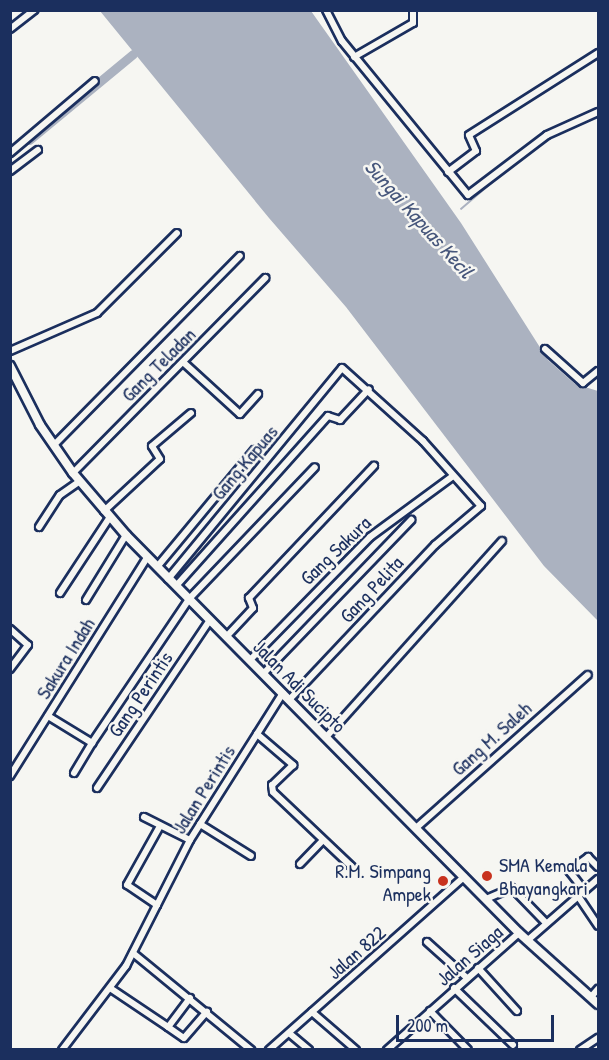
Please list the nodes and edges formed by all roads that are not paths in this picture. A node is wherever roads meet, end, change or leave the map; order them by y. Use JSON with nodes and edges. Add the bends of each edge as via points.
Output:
{"nodes":[{"id":1,"x":34,"y":10,"type":"edge"},
{"id":2,"x":326,"y":10,"type":"edge"},
{"id":3,"x":413,"y":10,"type":"edge"},
{"id":4,"x":10,"y":29,"type":"edge"},
{"id":5,"x":598,"y":53,"type":"edge"},
{"id":6,"x":354,"y":57,"type":"junction"},
{"id":7,"x":95,"y":81,"type":"dead end"},
{"id":8,"x":598,"y":112,"type":"edge"},
{"id":9,"x":38,"y":150,"type":"dead end"},
{"id":10,"x":10,"y":153,"type":"edge"},
{"id":11,"x":10,"y":171,"type":"edge"},
{"id":12,"x":448,"y":172,"type":"junction"},
{"id":13,"x":177,"y":233,"type":"dead end"},
{"id":14,"x":240,"y":256,"type":"dead end"},
{"id":15,"x":265,"y":278,"type":"dead end"},
{"id":16,"x":545,"y":349,"type":"dead end"},
{"id":17,"x":10,"y":351,"type":"edge"},
{"id":18,"x":183,"y":362,"type":"junction"},
{"id":19,"x":10,"y":366,"type":"edge"},
{"id":20,"x":598,"y":371,"type":"edge"},
{"id":21,"x":369,"y":389,"type":"junction"},
{"id":22,"x":258,"y":394,"type":"dead end"},
{"id":23,"x":191,"y":413,"type":"dead end"},
{"id":24,"x":54,"y":445,"type":"junction"},
{"id":25,"x":254,"y":450,"type":"dead end"},
{"id":26,"x":374,"y":466,"type":"dead end"},
{"id":27,"x":315,"y":467,"type":"dead end"},
{"id":28,"x":73,"y":473,"type":"junction"},
{"id":29,"x":453,"y":476,"type":"junction"},
{"id":30,"x":80,"y":481,"type":"junction"},
{"id":31,"x":107,"y":514,"type":"junction"},
{"id":32,"x":411,"y":520,"type":"dead end"},
{"id":33,"x":39,"y":526,"type":"dead end"},
{"id":34,"x":126,"y":535,"type":"junction"},
{"id":35,"x":502,"y":541,"type":"dead end"},
{"id":36,"x":147,"y":558,"type":"junction"},
{"id":37,"x":157,"y":567,"type":"junction"},
{"id":38,"x":168,"y":579,"type":"junction"},
{"id":39,"x":176,"y":586,"type":"junction"},
{"id":40,"x":60,"y":593,"type":"dead end"},
{"id":41,"x":189,"y":599,"type":"junction"},
{"id":42,"x":86,"y":600,"type":"dead end"},
{"id":43,"x":210,"y":620,"type":"junction"},
{"id":44,"x":10,"y":629,"type":"edge"},
{"id":45,"x":227,"y":636,"type":"junction"},
{"id":46,"x":250,"y":659,"type":"junction"},
{"id":47,"x":10,"y":669,"type":"edge"},
{"id":48,"x":263,"y":674,"type":"junction"},
{"id":49,"x":588,"y":675,"type":"dead end"},
{"id":50,"x":283,"y":693,"type":"junction"},
{"id":51,"x":290,"y":699,"type":"junction"},
{"id":52,"x":48,"y":716,"type":"junction"},
{"id":53,"x":257,"y":734,"type":"junction"},
{"id":54,"x":327,"y":736,"type":"junction"},
{"id":55,"x":92,"y":743,"type":"junction"},
{"id":56,"x":74,"y":773,"type":"dead end"},
{"id":57,"x":10,"y":777,"type":"edge"},
{"id":58,"x":97,"y":788,"type":"dead end"},
{"id":59,"x":144,"y":816,"type":"dead end"},
{"id":60,"x":200,"y":824,"type":"junction"},
{"id":61,"x":160,"y":826,"type":"junction"},
{"id":62,"x":416,"y":828,"type":"junction"},
{"id":63,"x":190,"y":840,"type":"junction"},
{"id":64,"x":323,"y":840,"type":"junction"},
{"id":65,"x":250,"y":856,"type":"dead end"},
{"id":66,"x":300,"y":864,"type":"dead end"},
{"id":67,"x":352,"y":867,"type":"dead end"},
{"id":68,"x":598,"y":867,"type":"edge"},
{"id":69,"x":464,"y":877,"type":"junction"},
{"id":70,"x":598,"y":879,"type":"edge"},
{"id":71,"x":584,"y":890,"type":"junction"},
{"id":72,"x":578,"y":896,"type":"junction"},
{"id":73,"x":486,"y":899,"type":"junction"},
{"id":74,"x":157,"y":905,"type":"junction"},
{"id":75,"x":546,"y":923,"type":"junction"},
{"id":76,"x":598,"y":926,"type":"edge"},
{"id":77,"x":519,"y":933,"type":"junction"},
{"id":78,"x":528,"y":940,"type":"junction"},
{"id":79,"x":427,"y":942,"type":"dead end"},
{"id":80,"x":133,"y":953,"type":"junction"},
{"id":81,"x":478,"y":968,"type":"junction"},
{"id":82,"x":467,"y":978,"type":"junction"},
{"id":83,"x":110,"y":988,"type":"junction"},
{"id":84,"x":454,"y":988,"type":"junction"},
{"id":85,"x":598,"y":989,"type":"edge"},
{"id":86,"x":591,"y":997,"type":"junction"},
{"id":87,"x":190,"y":998,"type":"junction"},
{"id":88,"x":598,"y":1004,"type":"edge"},
{"id":89,"x":430,"y":1011,"type":"junction"},
{"id":90,"x":517,"y":1011,"type":"dead end"},
{"id":91,"x":207,"y":1012,"type":"junction"},
{"id":92,"x":312,"y":1012,"type":"junction"},
{"id":93,"x":168,"y":1027,"type":"junction"},
{"id":94,"x":289,"y":1033,"type":"junction"},
{"id":95,"x":598,"y":1038,"type":"edge"},
{"id":96,"x":513,"y":1045,"type":"dead end"},
{"id":97,"x":62,"y":1050,"type":"edge"},
{"id":98,"x":251,"y":1050,"type":"edge"},
{"id":99,"x":269,"y":1050,"type":"edge"},
{"id":100,"x":309,"y":1050,"type":"edge"},
{"id":101,"x":356,"y":1050,"type":"edge"},
{"id":102,"x":387,"y":1050,"type":"edge"},
{"id":103,"x":468,"y":1050,"type":"edge"},
{"id":104,"x":580,"y":1050,"type":"edge"}],
"edges":[{"from":1,"to":4,"type":"street"},
{"from":2,"to":6,"type":"street"},
{"from":3,"to":6,"type":"street","via":[[413,23]]},
{"from":5,"to":12,"type":"street","via":[[469,135],[476,151]]},
{"from":6,"to":12,"type":"street"},
{"from":7,"to":10,"type":"street"},
{"from":8,"to":12,"type":"street","via":[[547,135],[470,195]]},
{"from":9,"to":11,"type":"street"},
{"from":13,"to":17,"type":"street","via":[[97,313]]},
{"from":14,"to":24,"type":"street"},
{"from":15,"to":18,"type":"street","name":"Gang Teladan"},
{"from":16,"to":20,"type":"street","via":[[583,383]]},
{"from":18,"to":22,"type":"street","via":[[240,414]]},
{"from":18,"to":28,"type":"street","name":"Gang Teladan"},
{"from":19,"to":24,"type":"main road","name":"Jalan Adi Sucipto","via":[[27,406]]},
{"from":21,"to":29,"type":"street"},
{"from":21,"to":38,"type":"street","name":"Gang Kapuas","via":[[346,368]]},
{"from":21,"to":39,"type":"street","via":[[337,420],[328,416]]},
{"from":23,"to":31,"type":"street","via":[[152,446],[160,459]]},
{"from":24,"to":28,"type":"main road","name":"Jalan Adi Sucipto"},
{"from":25,"to":37,"type":"street"},
{"from":26,"to":45,"type":"street","via":[[249,598],[254,608]]},
{"from":27,"to":41,"type":"street"},
{"from":28,"to":30,"type":"main road","name":"Jalan Adi Sucipto"},
{"from":29,"to":46,"type":"street","name":"Gang Sakura","via":[[364,542]]},
{"from":29,"to":51,"type":"street","name":"Gang Pelita","via":[[480,506],[435,545]]},
{"from":30,"to":31,"type":"main road","name":"Jalan Adi Sucipto"},
{"from":30,"to":33,"type":"street","via":[[60,495]]},
{"from":31,"to":34,"type":"main road","name":"Jalan Adi Sucipto"},
{"from":31,"to":40,"type":"street"},
{"from":32,"to":48,"type":"street"},
{"from":34,"to":36,"type":"main road","name":"Jalan Adi Sucipto"},
{"from":34,"to":42,"type":"street"},
{"from":35,"to":54,"type":"street"},
{"from":36,"to":37,"type":"main road","name":"Jalan Adi Sucipto"},
{"from":36,"to":52,"type":"street","name":"Sakura Indah"},
{"from":37,"to":38,"type":"main road","name":"Jalan Adi Sucipto"},
{"from":38,"to":39,"type":"main road","name":"Jalan Adi Sucipto"},
{"from":39,"to":41,"type":"main road","name":"Jalan Adi Sucipto"},
{"from":41,"to":43,"type":"main road","name":"Jalan Adi Sucipto"},
{"from":41,"to":55,"type":"street"},
{"from":43,"to":45,"type":"main road","name":"Jalan Adi Sucipto"},
{"from":43,"to":58,"type":"street","name":"Gang Perintis"},
{"from":44,"to":47,"type":"street","via":[[28,645]]},
{"from":45,"to":46,"type":"main road","name":"Jalan Adi Sucipto"},
{"from":46,"to":48,"type":"main road","name":"Jalan Adi Sucipto"},
{"from":48,"to":50,"type":"main road","name":"Jalan Adi Sucipto"},
{"from":49,"to":62,"type":"street","name":"Gang M. Saleh"},
{"from":50,"to":51,"type":"main road","name":"Jalan Adi Sucipto"},
{"from":50,"to":53,"type":"street","name":"Jalan Perintis"},
{"from":51,"to":54,"type":"main road","name":"Jalan Adi Sucipto"},
{"from":52,"to":55,"type":"street"},
{"from":52,"to":57,"type":"street","name":"Sakura Indah"},
{"from":53,"to":60,"type":"street","name":"Jalan Perintis"},
{"from":53,"to":64,"type":"street","via":[[292,765],[272,785],[273,792]]},
{"from":54,"to":62,"type":"main road","name":"Jalan Adi Sucipto"},
{"from":55,"to":56,"type":"street"},
{"from":59,"to":61,"type":"street"},
{"from":60,"to":63,"type":"street","name":"Jalan Perintis"},
{"from":60,"to":65,"type":"street"},
{"from":61,"to":63,"type":"street"},
{"from":61,"to":74,"type":"street","via":[[127,885]]},
{"from":62,"to":69,"type":"main road","name":"Jalan Adi Sucipto"},
{"from":63,"to":74,"type":"street","name":"Jalan Perintis"},
{"from":64,"to":66,"type":"street"},
{"from":64,"to":67,"type":"street"},
{"from":68,"to":71,"type":"street","via":[[588,857],[566,869]]},
{"from":69,"to":73,"type":"main road","name":"Jalan Adi Sucipto"},
{"from":69,"to":92,"type":"street","name":"Jalan 822"},
{"from":70,"to":71,"type":"street"},
{"from":71,"to":72,"type":"street"},
{"from":72,"to":75,"type":"street"},
{"from":72,"to":76,"type":"street"},
{"from":73,"to":75,"type":"street","via":[[512,888]]},
{"from":73,"to":77,"type":"main road","name":"Jalan Adi Sucipto"},
{"from":74,"to":80,"type":"street","name":"Jalan Perintis"},
{"from":75,"to":78,"type":"street"},
{"from":77,"to":78,"type":"main road","name":"Jalan Adi Sucipto"},
{"from":77,"to":81,"type":"street","name":"Jalan Siaga"},
{"from":78,"to":86,"type":"main road","name":"Jalan Adi Sucipto"},
{"from":79,"to":82,"type":"street"},
{"from":80,"to":83,"type":"street","name":"Jalan Perintis"},
{"from":80,"to":87,"type":"street"},
{"from":81,"to":82,"type":"street","name":"Jalan Siaga"},
{"from":81,"to":90,"type":"street"},
{"from":82,"to":84,"type":"street","name":"Jalan Siaga"},
{"from":83,"to":93,"type":"street"},
{"from":83,"to":97,"type":"street","name":"Jalan Perintis"},
{"from":84,"to":89,"type":"street","name":"Jalan Siaga"},
{"from":84,"to":96,"type":"street"},
{"from":85,"to":86,"type":"street"},
{"from":86,"to":88,"type":"main road","name":"Jalan Adi Sucipto"},
{"from":87,"to":91,"type":"street"},
{"from":87,"to":93,"type":"street"},
{"from":89,"to":102,"type":"street","name":"Jalan Siaga"},
{"from":89,"to":103,"type":"street"},
{"from":91,"to":93,"type":"street","via":[[183,1038]]},
{"from":91,"to":98,"type":"street"},
{"from":92,"to":94,"type":"street","name":"Jalan 822"},
{"from":92,"to":101,"type":"street"},
{"from":94,"to":99,"type":"street","name":"Jalan 822"},
{"from":94,"to":100,"type":"street"},
{"from":95,"to":104,"type":"street"}]}
